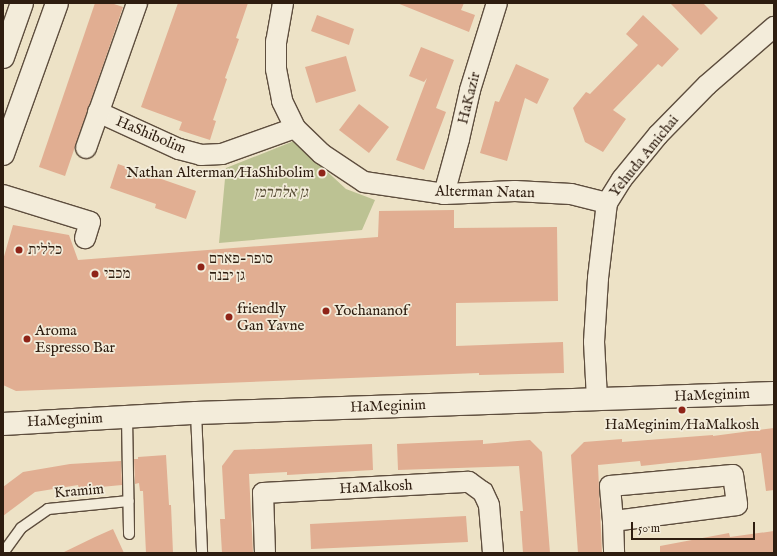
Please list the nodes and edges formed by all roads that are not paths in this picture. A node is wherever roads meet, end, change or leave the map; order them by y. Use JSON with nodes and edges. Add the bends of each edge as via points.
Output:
{"nodes":[{"id":1,"x":22,"y":3,"type":"edge"},
{"id":2,"x":57,"y":3,"type":"edge"},
{"id":3,"x":137,"y":3,"type":"edge"},
{"id":4,"x":283,"y":3,"type":"edge"},
{"id":5,"x":497,"y":3,"type":"edge"},
{"id":6,"x":774,"y":27,"type":"edge"},
{"id":7,"x":3,"y":57,"type":"edge"},
{"id":8,"x":98,"y":112,"type":"junction"},
{"id":9,"x":295,"y":128,"type":"junction"},
{"id":10,"x":86,"y":148,"type":"dead end"},
{"id":11,"x":3,"y":154,"type":"edge"},
{"id":12,"x":3,"y":194,"type":"edge"},
{"id":13,"x":444,"y":194,"type":"junction"},
{"id":14,"x":607,"y":203,"type":"junction"},
{"id":15,"x":85,"y":238,"type":"dead end"},
{"id":16,"x":774,"y":393,"type":"edge"},
{"id":17,"x":597,"y":398,"type":"junction"},
{"id":18,"x":196,"y":413,"type":"junction"},
{"id":19,"x":127,"y":417,"type":"junction"},
{"id":20,"x":3,"y":424,"type":"edge"},
{"id":21,"x":129,"y":501,"type":"junction"},
{"id":22,"x":613,"y":521,"type":"junction"},
{"id":23,"x":129,"y":534,"type":"dead end"},
{"id":24,"x":3,"y":553,"type":"edge"},
{"id":25,"x":202,"y":553,"type":"edge"},
{"id":26,"x":265,"y":553,"type":"edge"},
{"id":27,"x":493,"y":553,"type":"edge"},
{"id":28,"x":614,"y":553,"type":"edge"}],
"edges":[{"from":1,"to":7,"type":"street"},
{"from":2,"to":11,"type":"street"},
{"from":3,"to":8,"type":"street","name":"HaShibolim"},
{"from":4,"to":9,"type":"street","name":"Alterman Natan","via":[[276,41],[276,69],[282,101]]},
{"from":5,"to":13,"type":"street","name":"HaKazir","via":[[470,90]]},
{"from":6,"to":14,"type":"street","name":"Yehuda Amichai","via":[[707,84],[658,135],[622,179]]},
{"from":8,"to":9,"type":"street","name":"HaShibolim","via":[[179,149],[201,155],[222,154]]},
{"from":8,"to":10,"type":"street","name":"HaShibolim"},
{"from":9,"to":13,"type":"street","name":"Alterman Natan","via":[[322,154],[364,182]]},
{"from":12,"to":15,"type":"street","via":[[90,222]]},
{"from":13,"to":14,"type":"street","name":"Alterman Natan","via":[[571,194]]},
{"from":14,"to":17,"type":"street","name":"Yehuda Amichai","via":[[594,342]]},
{"from":16,"to":17,"type":"street","name":"HaMeginim"},
{"from":17,"to":18,"type":"street","name":"HaMeginim"},
{"from":18,"to":19,"type":"street","name":"HaMeginim"},
{"from":18,"to":25,"type":"lane"},
{"from":19,"to":20,"type":"street","name":"HaMeginim"},
{"from":19,"to":21,"type":"lane"},
{"from":21,"to":23,"type":"lane"},
{"from":21,"to":24,"type":"lane","name":"Kramim","via":[[48,509],[21,528]]},
{"from":22,"to":22,"type":"street","via":[[610,486],[733,475],[737,505]]},
{"from":22,"to":28,"type":"street"},
{"from":26,"to":27,"type":"street","name":"HaMalkosh","via":[[264,493],[469,482],[483,492],[489,505]]}]}
